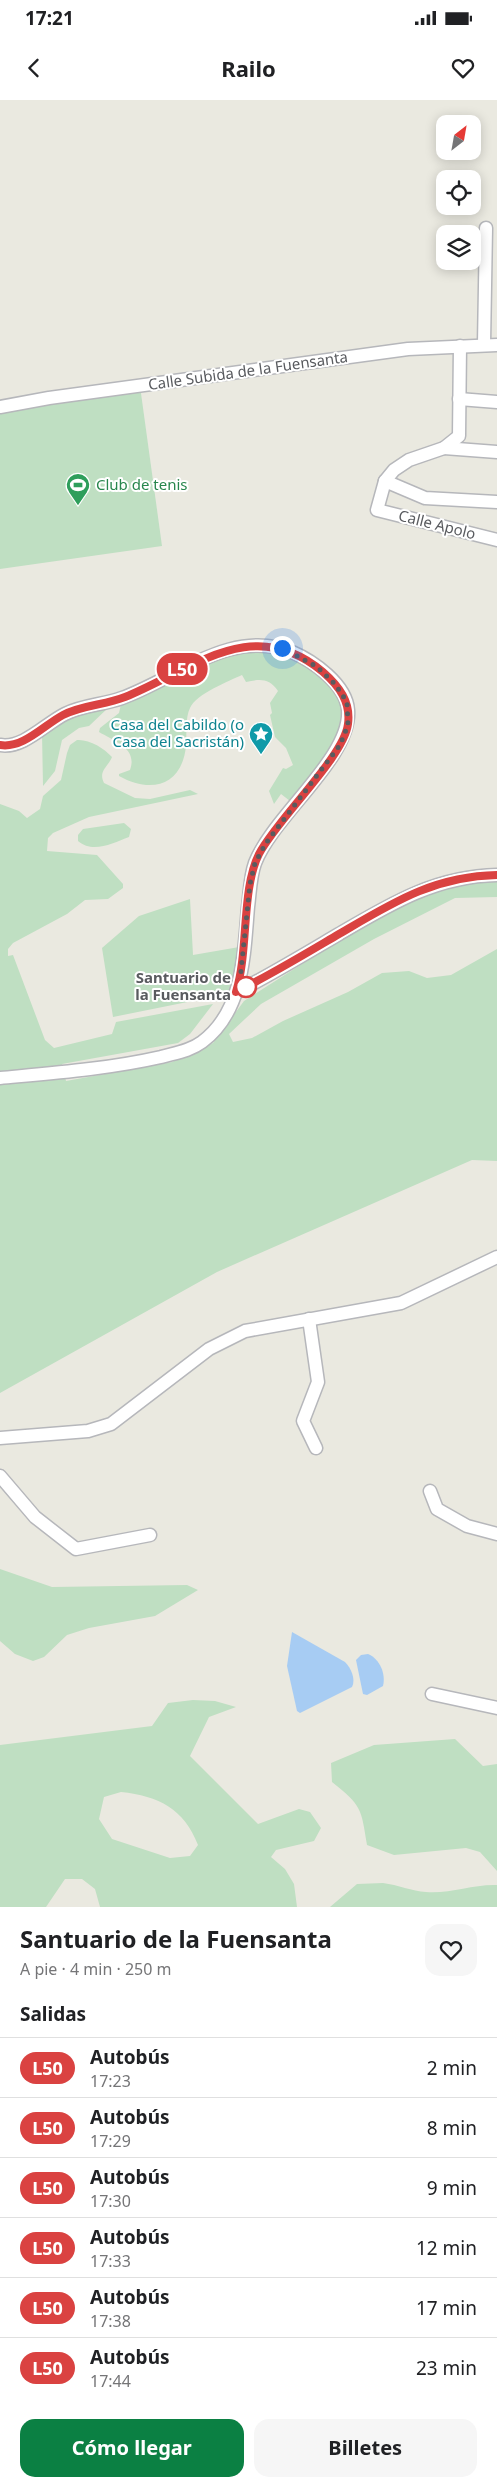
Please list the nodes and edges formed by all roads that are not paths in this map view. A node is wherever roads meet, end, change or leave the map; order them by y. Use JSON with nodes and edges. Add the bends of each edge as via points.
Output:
{"nodes":[{"id":1,"x":486,"y":228,"type":"dead end"},
{"id":2,"x":492,"y":248,"type":"edge"},
{"id":3,"x":484,"y":344,"type":"junction"},
{"id":4,"x":497,"y":345,"type":"edge"},
{"id":5,"x":460,"y":346,"type":"junction"},
{"id":6,"x":459,"y":399,"type":"junction"},
{"id":7,"x":497,"y":402,"type":"edge"},
{"id":8,"x":0,"y":407,"type":"edge"},
{"id":9,"x":444,"y":448,"type":"junction"},
{"id":10,"x":497,"y":452,"type":"edge"},
{"id":11,"x":384,"y":481,"type":"junction"},
{"id":12,"x":497,"y":502,"type":"edge"},
{"id":13,"x":497,"y":540,"type":"edge"},
{"id":14,"x":0,"y":745,"type":"edge"},
{"id":15,"x":497,"y":875,"type":"edge"},
{"id":16,"x":236,"y":992,"type":"junction"},
{"id":17,"x":0,"y":1078,"type":"edge"},
{"id":18,"x":497,"y":1257,"type":"edge"},
{"id":19,"x":309,"y":1319,"type":"junction"},
{"id":20,"x":0,"y":1438,"type":"edge"},
{"id":21,"x":316,"y":1448,"type":"dead end"},
{"id":22,"x":0,"y":1476,"type":"edge"},
{"id":23,"x":430,"y":1491,"type":"dead end"},
{"id":24,"x":497,"y":1534,"type":"edge"},
{"id":25,"x":150,"y":1535,"type":"dead end"},
{"id":26,"x":432,"y":1694,"type":"dead end"},
{"id":27,"x":497,"y":1708,"type":"edge"}],
"edges":[{"from":1,"to":2,"type":"street"},
{"from":2,"to":3,"type":"street"},
{"from":3,"to":4,"type":"street","name":"Calle Subida de la Fuensanta"},
{"from":3,"to":5,"type":"street","name":"Calle Subida de la Fuensanta"},
{"from":5,"to":6,"type":"street"},
{"from":5,"to":8,"type":"street","name":"Calle Subida de la Fuensanta","via":[[399,351]]},
{"from":6,"to":7,"type":"street"},
{"from":6,"to":9,"type":"street","via":[[459,436]]},
{"from":9,"to":10,"type":"street"},
{"from":9,"to":11,"type":"street","via":[[409,460]]},
{"from":11,"to":12,"type":"street","via":[[425,498]]},
{"from":11,"to":13,"type":"street","name":"Calle Apolo","via":[[377,510]]},
{"from":14,"to":16,"type":"street","via":[[12,746],[68,712],[123,698],[191,664],[243,647],[268,646],[294,653],[325,674],[342,694],[348,709],[348,725],[340,745],[266,843],[253,870],[244,960]]},
{"from":15,"to":16,"type":"street","via":[[448,880],[418,890]]},
{"from":16,"to":17,"type":"street","via":[[216,1029],[201,1043],[184,1051],[98,1068]]},
{"from":18,"to":19,"type":"street","via":[[401,1303]]},
{"from":19,"to":20,"type":"street","via":[[245,1331],[209,1349],[111,1424],[88,1431]]},
{"from":19,"to":21,"type":"street","via":[[318,1382],[303,1421]]},
{"from":22,"to":25,"type":"street","via":[[35,1517],[76,1548]]},
{"from":23,"to":24,"type":"street","via":[[437,1509],[467,1526]]},
{"from":26,"to":27,"type":"street"}]}
